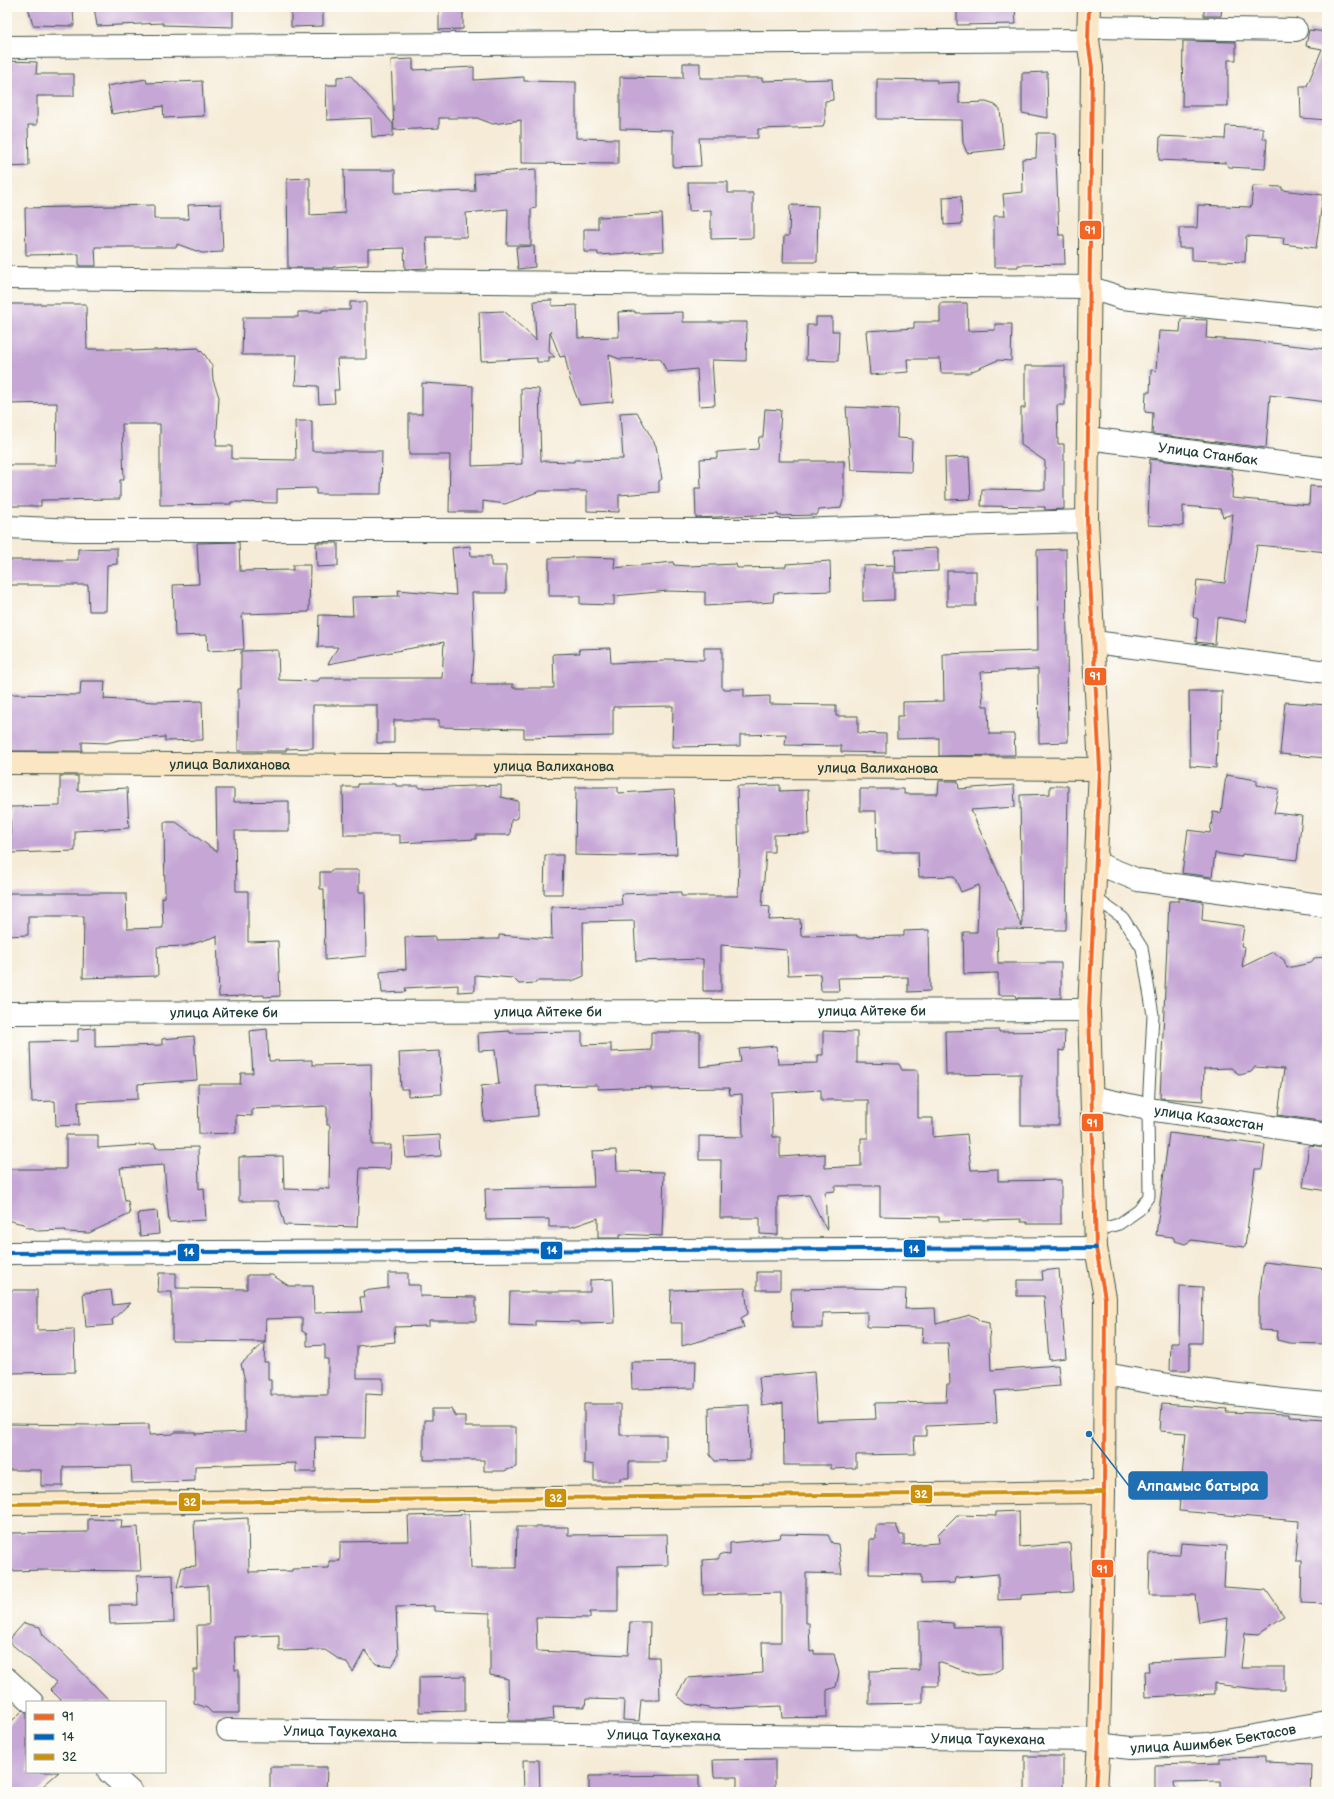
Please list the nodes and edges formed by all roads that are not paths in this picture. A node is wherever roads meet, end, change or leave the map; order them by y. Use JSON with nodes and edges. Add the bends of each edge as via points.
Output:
{"nodes":[{"id":1,"x":1089,"y":24,"type":"edge"},
{"id":2,"x":1296,"y":30,"type":"dead end"},
{"id":3,"x":7,"y":47,"type":"edge"},
{"id":4,"x":7,"y":278,"type":"edge"},
{"id":5,"x":1088,"y":286,"type":"junction"},
{"id":6,"x":1327,"y":319,"type":"edge"},
{"id":7,"x":1088,"y":438,"type":"junction"},
{"id":8,"x":1327,"y":469,"type":"edge"},
{"id":9,"x":1087,"y":521,"type":"junction"},
{"id":10,"x":7,"y":527,"type":"edge"},
{"id":11,"x":1094,"y":642,"type":"junction"},
{"id":12,"x":1327,"y":672,"type":"edge"},
{"id":13,"x":7,"y":763,"type":"edge"},
{"id":14,"x":1100,"y":769,"type":"junction"},
{"id":15,"x":1096,"y":863,"type":"junction"},
{"id":16,"x":1094,"y":897,"type":"junction"},
{"id":17,"x":1327,"y":906,"type":"edge"},
{"id":18,"x":1089,"y":1010,"type":"junction"},
{"id":19,"x":7,"y":1014,"type":"edge"},
{"id":20,"x":1092,"y":1097,"type":"junction"},
{"id":21,"x":1148,"y":1109,"type":"junction"},
{"id":22,"x":1327,"y":1135,"type":"edge"},
{"id":23,"x":1095,"y":1239,"type":"junction"},
{"id":24,"x":7,"y":1253,"type":"edge"},
{"id":25,"x":1105,"y":1374,"type":"junction"},
{"id":26,"x":1327,"y":1404,"type":"edge"},
{"id":27,"x":1104,"y":1492,"type":"junction"},
{"id":28,"x":7,"y":1504,"type":"edge"},
{"id":29,"x":7,"y":1679,"type":"edge"},
{"id":30,"x":31,"y":1701,"type":"edge"},
{"id":31,"x":1327,"y":1723,"type":"edge"},
{"id":32,"x":228,"y":1730,"type":"dead end"},
{"id":33,"x":1098,"y":1742,"type":"junction"},
{"id":34,"x":110,"y":1773,"type":"edge"},
{"id":35,"x":131,"y":1792,"type":"edge"},
{"id":36,"x":1096,"y":1792,"type":"edge"}],
"edges":[{"from":1,"to":2,"type":"street"},
{"from":1,"to":3,"type":"street"},
{"from":1,"to":5,"type":"street","via":[[1092,68]]},
{"from":4,"to":5,"type":"street"},
{"from":5,"to":6,"type":"street","via":[[1122,298]]},
{"from":5,"to":7,"type":"street"},
{"from":7,"to":8,"type":"street","name":"Улица Станбак"},
{"from":7,"to":9,"type":"street"},
{"from":9,"to":10,"type":"street","via":[[792,530],[75,530]]},
{"from":9,"to":11,"type":"street"},
{"from":11,"to":12,"type":"street"},
{"from":11,"to":14,"type":"street"},
{"from":13,"to":14,"type":"street","name":"улица Валиханова"},
{"from":14,"to":15,"type":"street"},
{"from":15,"to":16,"type":"street"},
{"from":15,"to":17,"type":"street","via":[[1138,880]]},
{"from":16,"to":18,"type":"street"},
{"from":16,"to":21,"type":"lane","via":[[1123,918],[1142,948],[1153,1015]]},
{"from":18,"to":19,"type":"street","name":"улица Айтеке би"},
{"from":18,"to":20,"type":"street"},
{"from":20,"to":21,"type":"street","name":"улица Казахстан"},
{"from":20,"to":23,"type":"street"},
{"from":21,"to":22,"type":"street","name":"улица Казахстан"},
{"from":21,"to":23,"type":"lane","via":[[1149,1196],[1139,1210]]},
{"from":23,"to":24,"type":"street"},
{"from":23,"to":25,"type":"street","via":[[1105,1298]]},
{"from":25,"to":26,"type":"street","via":[[1275,1400]]},
{"from":25,"to":27,"type":"street"},
{"from":27,"to":28,"type":"street"},
{"from":27,"to":33,"type":"street"},
{"from":29,"to":30,"type":"street"},
{"from":31,"to":33,"type":"street","name":"улица Ашимбек Бектасов","via":[[1209,1744],[1130,1748]]},
{"from":32,"to":33,"type":"street","name":"Улица Таукехана"},
{"from":33,"to":36,"type":"street"},
{"from":34,"to":35,"type":"street"}]}
